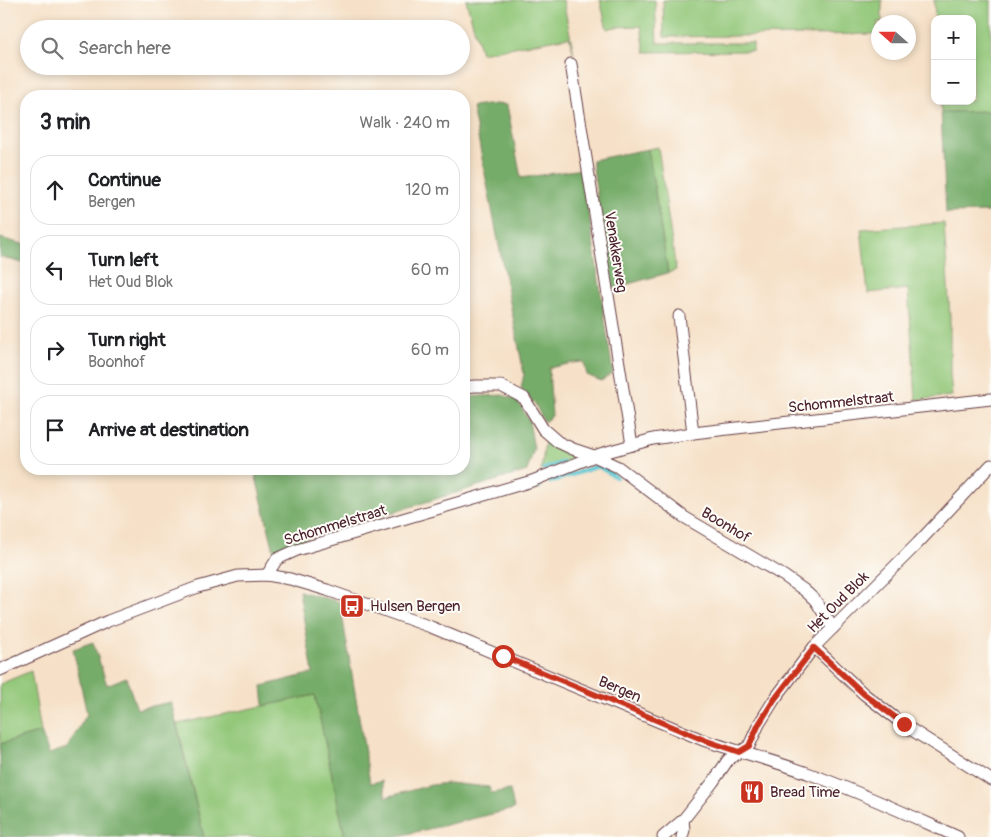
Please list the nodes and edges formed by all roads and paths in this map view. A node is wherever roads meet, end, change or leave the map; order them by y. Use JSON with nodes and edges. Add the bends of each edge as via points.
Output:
{"nodes":[{"id":1,"x":571,"y":64,"type":"dead end"},
{"id":2,"x":679,"y":316,"type":"dead end"},
{"id":3,"x":470,"y":386,"type":"edge"},
{"id":4,"x":991,"y":399,"type":"edge"},
{"id":5,"x":693,"y":433,"type":"junction"},
{"id":6,"x":632,"y":445,"type":"junction"},
{"id":7,"x":594,"y":456,"type":"junction"},
{"id":8,"x":991,"y":465,"type":"edge"},
{"id":9,"x":267,"y":575,"type":"junction"},
{"id":10,"x":833,"y":628,"type":"junction"},
{"id":11,"x":814,"y":648,"type":"junction"},
{"id":12,"x":0,"y":670,"type":"edge"},
{"id":13,"x":739,"y":752,"type":"junction"},
{"id":14,"x":991,"y":780,"type":"edge"},
{"id":15,"x":682,"y":820,"type":"junction"},
{"id":16,"x":663,"y":837,"type":"edge"},
{"id":17,"x":682,"y":837,"type":"edge"},
{"id":18,"x":958,"y":837,"type":"edge"}],
"edges":[{"from":1,"to":6,"type":"street","name":"Venakkerweg"},
{"from":2,"to":5,"type":"street"},
{"from":3,"to":7,"type":"street","via":[[501,386],[524,398],[543,428],[558,442]]},
{"from":4,"to":5,"type":"street","name":"Schommelstraat"},
{"from":5,"to":6,"type":"street","name":"Schommelstraat"},
{"from":6,"to":7,"type":"street","name":"Schommelstraat"},
{"from":7,"to":9,"type":"street","name":"Schommelstraat","via":[[532,481],[297,550],[278,559]]},
{"from":7,"to":10,"type":"street","name":"Boonhof","via":[[618,467],[684,517],[804,590],[815,600]]},
{"from":8,"to":10,"type":"street","name":"Het Oud Blok"},
{"from":9,"to":12,"type":"street","via":[[238,576],[198,587],[108,621]]},
{"from":9,"to":13,"type":"street","name":"Bergen","via":[[326,590],[432,627]]},
{"from":10,"to":11,"type":"street","name":"Het Oud Blok"},
{"from":11,"to":13,"type":"street","name":"Het Oud Blok","via":[[774,700],[749,746]]},
{"from":11,"to":14,"type":"street","via":[[864,694],[904,724]]},
{"from":13,"to":15,"type":"street","name":"Het Oud Blok","via":[[728,760]]},
{"from":13,"to":18,"type":"street","name":"Bergen","via":[[807,772]]},
{"from":15,"to":16,"type":"street","name":"Het Oud Blok"},
{"from":15,"to":17,"type":"street"}]}
